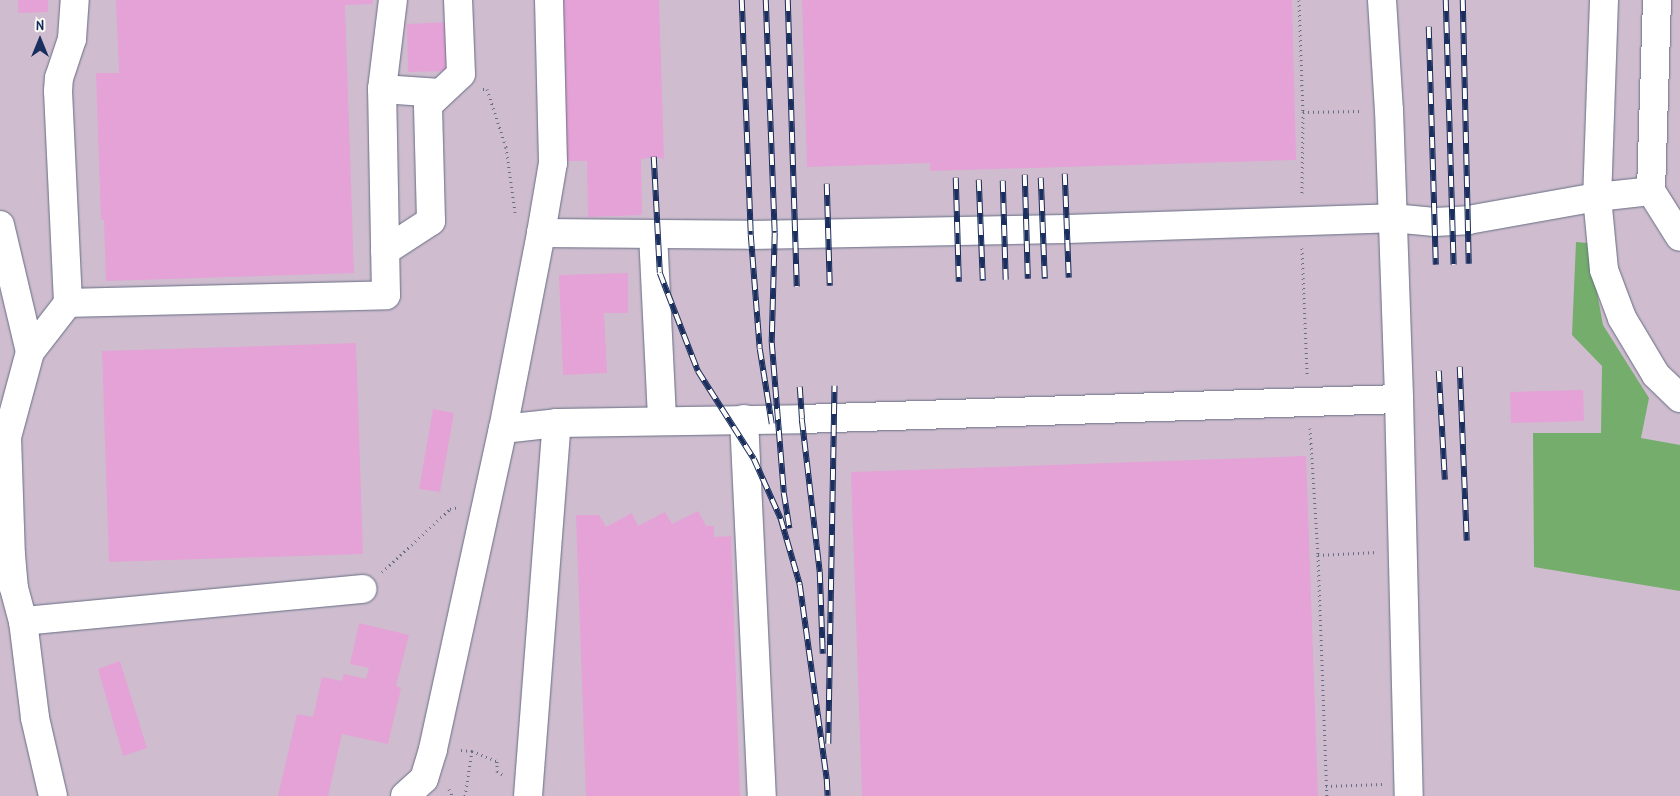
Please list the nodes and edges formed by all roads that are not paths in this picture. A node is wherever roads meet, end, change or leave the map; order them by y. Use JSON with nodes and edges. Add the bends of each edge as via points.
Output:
{"nodes":[{"id":1,"x":75,"y":0,"type":"edge"},
{"id":2,"x":393,"y":0,"type":"edge"},
{"id":3,"x":458,"y":0,"type":"edge"},
{"id":4,"x":549,"y":0,"type":"edge"},
{"id":5,"x":1382,"y":0,"type":"edge"},
{"id":6,"x":1604,"y":0,"type":"edge"},
{"id":7,"x":1657,"y":0,"type":"edge"},
{"id":8,"x":382,"y":90,"type":"junction"},
{"id":9,"x":440,"y":94,"type":"junction"},
{"id":10,"x":1651,"y":191,"type":"junction"},
{"id":11,"x":1597,"y":197,"type":"junction"},
{"id":12,"x":1392,"y":218,"type":"junction"},
{"id":13,"x":0,"y":225,"type":"edge"},
{"id":14,"x":541,"y":233,"type":"junction"},
{"id":15,"x":653,"y":234,"type":"junction"},
{"id":16,"x":1680,"y":237,"type":"edge"},
{"id":17,"x":385,"y":251,"type":"junction"},
{"id":18,"x":68,"y":303,"type":"junction"},
{"id":19,"x":30,"y":352,"type":"junction"},
{"id":20,"x":1680,"y":398,"type":"edge"},
{"id":21,"x":1399,"y":399,"type":"junction"},
{"id":22,"x":744,"y":419,"type":"junction"},
{"id":23,"x":662,"y":421,"type":"junction"},
{"id":24,"x":557,"y":423,"type":"junction"},
{"id":25,"x":503,"y":430,"type":"junction"},
{"id":26,"x":5,"y":555,"type":"edge"},
{"id":27,"x":7,"y":589,"type":"edge"},
{"id":28,"x":362,"y":589,"type":"road end"},
{"id":29,"x":23,"y":621,"type":"junction"},
{"id":30,"x":528,"y":785,"type":"edge"},
{"id":31,"x":1409,"y":789,"type":"edge"},
{"id":32,"x":417,"y":790,"type":"edge"},
{"id":33,"x":53,"y":796,"type":"edge"},
{"id":34,"x":762,"y":796,"type":"edge"}],
"edges":[{"from":1,"to":18,"type":"lane","via":[[72,39],[58,91]]},
{"from":2,"to":8,"type":"lane"},
{"from":3,"to":9,"type":"lane","via":[[461,74]]},
{"from":4,"to":14,"type":"lane","via":[[553,163]]},
{"from":5,"to":12,"type":"lane"},
{"from":6,"to":11,"type":"lane"},
{"from":7,"to":10,"type":"lane"},
{"from":8,"to":9,"type":"lane"},
{"from":8,"to":17,"type":"lane"},
{"from":9,"to":17,"type":"lane","via":[[428,105],[431,221]]},
{"from":10,"to":11,"type":"lane"},
{"from":10,"to":16,"type":"lane"},
{"from":11,"to":12,"type":"lane","via":[[1468,220],[1435,222]]},
{"from":11,"to":20,"type":"lane","via":[[1604,270],[1622,318],[1656,375]]},
{"from":12,"to":15,"type":"lane","via":[[1067,229]]},
{"from":12,"to":21,"type":"lane"},
{"from":13,"to":19,"type":"lane"},
{"from":14,"to":15,"type":"lane"},
{"from":14,"to":25,"type":"lane"},
{"from":15,"to":23,"type":"lane"},
{"from":17,"to":18,"type":"lane","via":[[386,295]]},
{"from":18,"to":19,"type":"lane"},
{"from":19,"to":26,"type":"lane","via":[[7,438]]},
{"from":21,"to":22,"type":"lane"},
{"from":21,"to":31,"type":"lane"},
{"from":22,"to":23,"type":"lane"},
{"from":22,"to":34,"type":"lane"},
{"from":23,"to":24,"type":"lane"},
{"from":24,"to":25,"type":"lane"},
{"from":24,"to":30,"type":"lane"},
{"from":25,"to":32,"type":"lane","via":[[433,749]]},
{"from":26,"to":27,"type":"lane"},
{"from":27,"to":29,"type":"lane"},
{"from":28,"to":29,"type":"lane"},
{"from":29,"to":33,"type":"lane","via":[[35,718]]}]}
